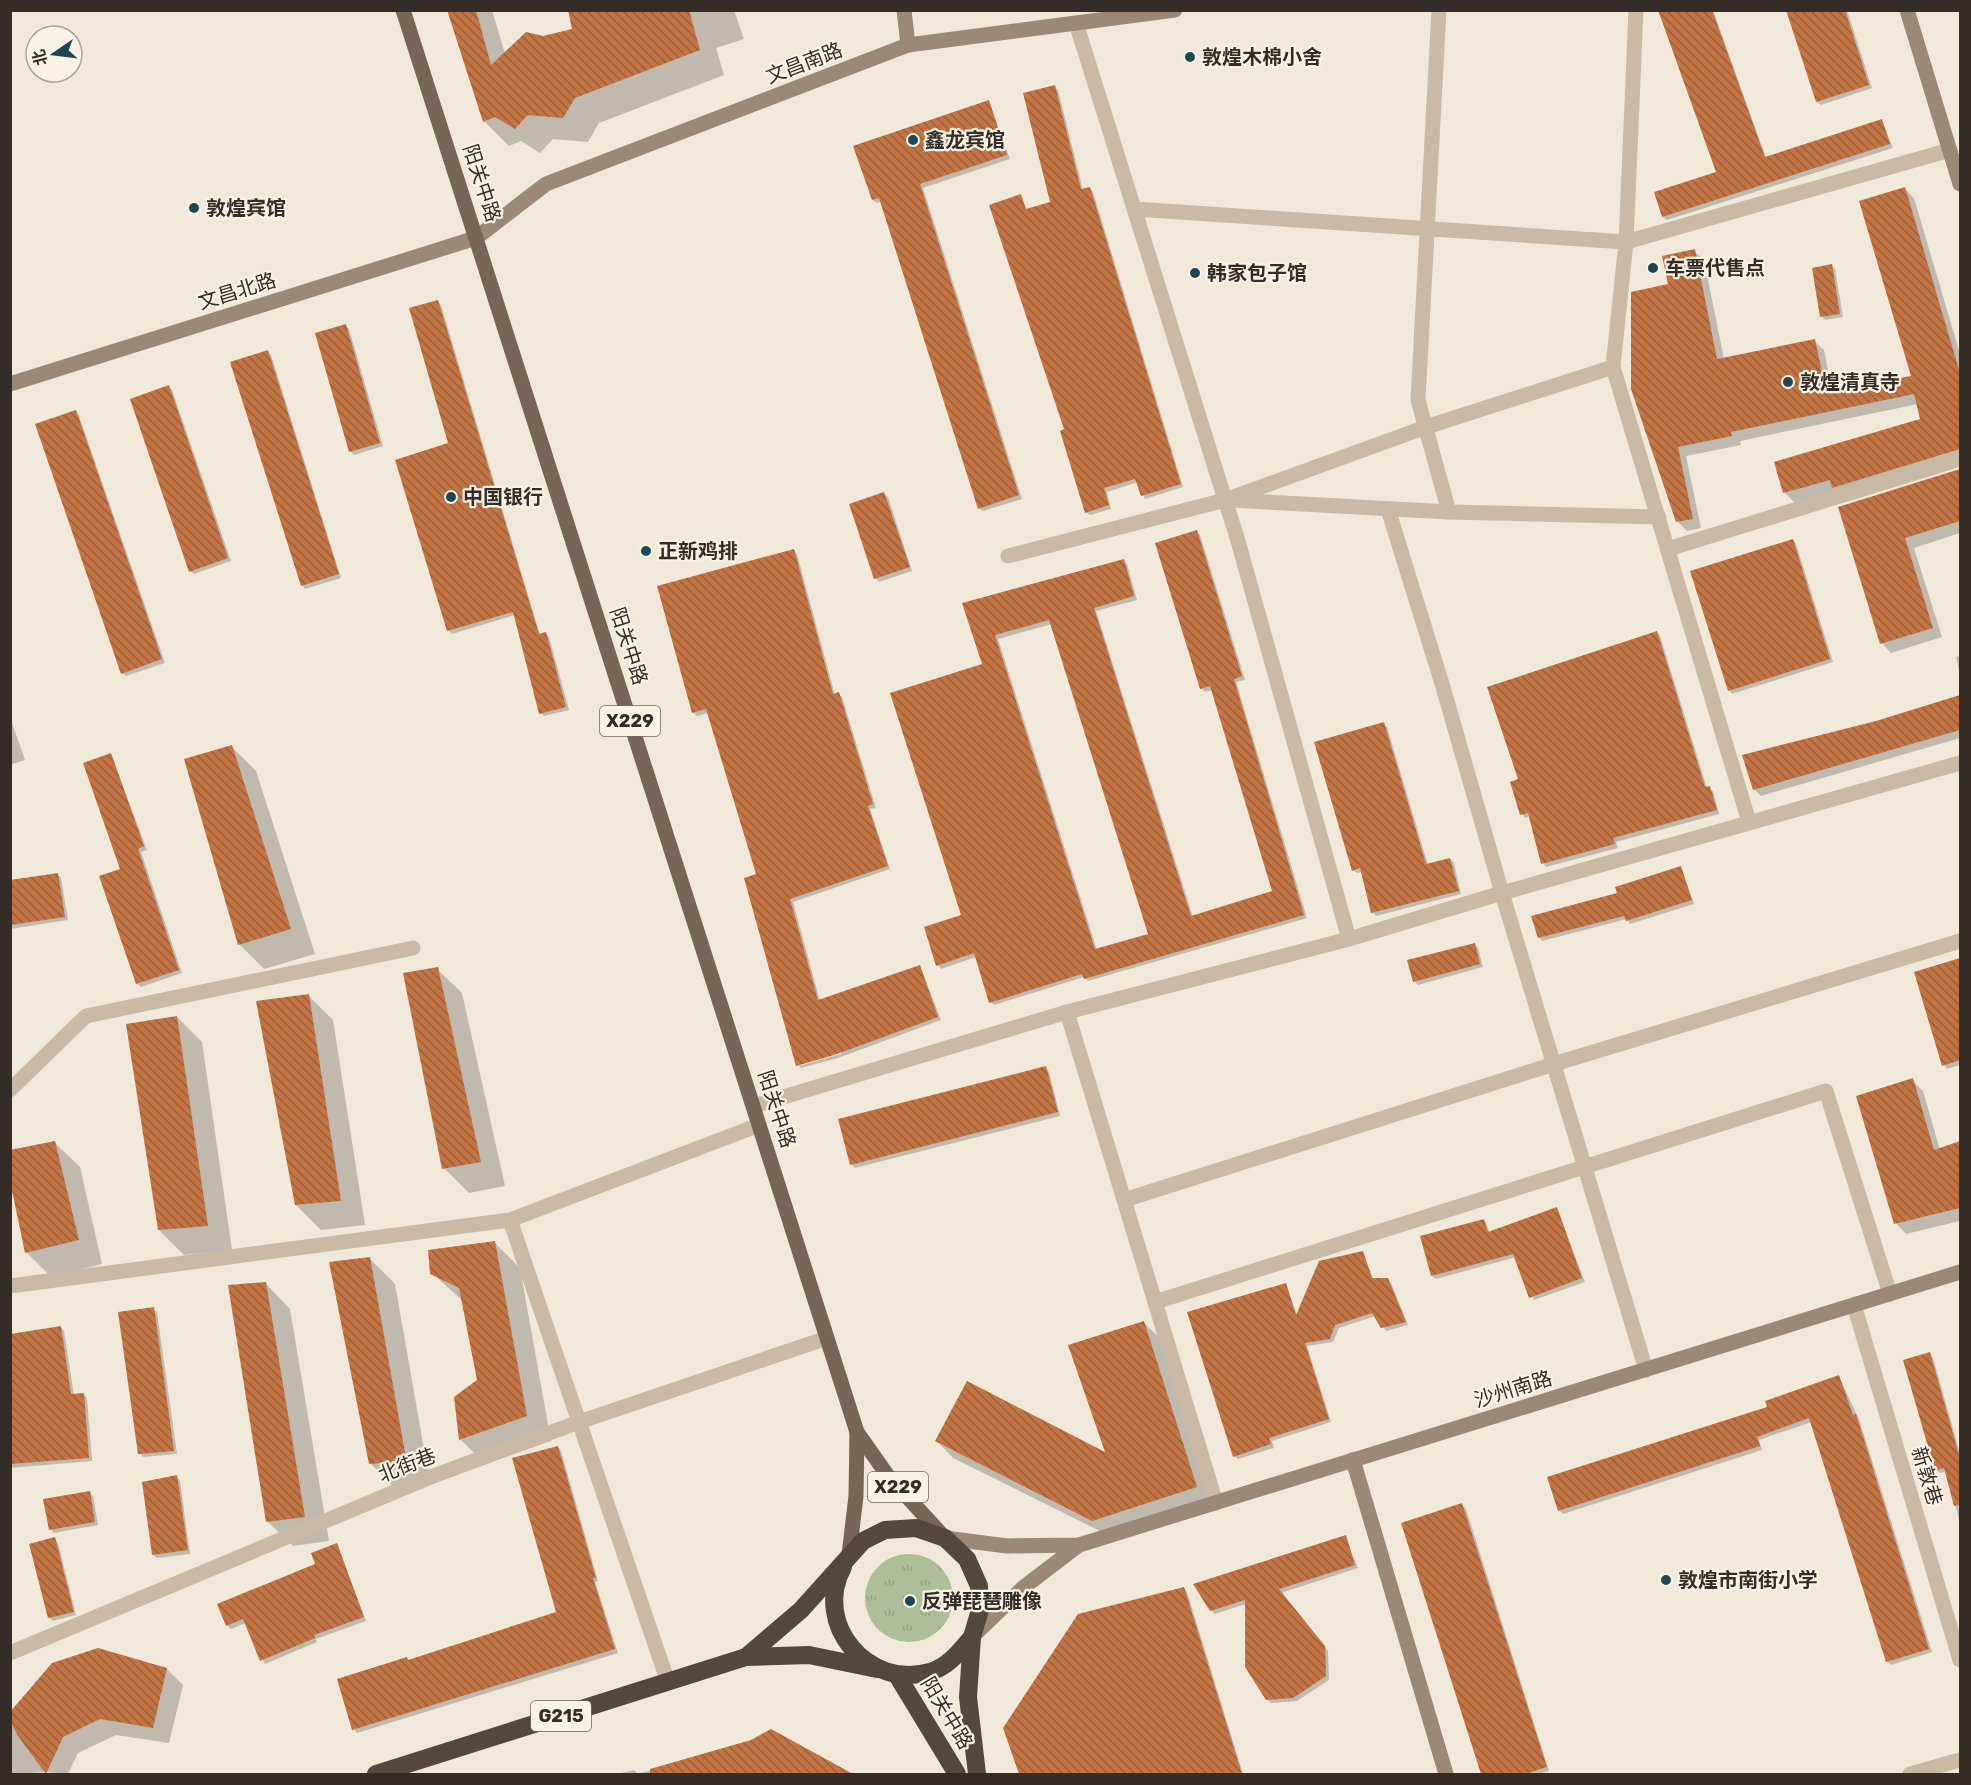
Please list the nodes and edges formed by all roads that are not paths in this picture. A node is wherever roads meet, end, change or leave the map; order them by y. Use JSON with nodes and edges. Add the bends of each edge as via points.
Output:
{"nodes":[{"id":1,"x":403,"y":10,"type":"edge"},
{"id":2,"x":904,"y":10,"type":"edge"},
{"id":3,"x":1175,"y":10,"type":"edge"},
{"id":4,"x":1439,"y":10,"type":"edge"},
{"id":5,"x":1636,"y":10,"type":"edge"},
{"id":6,"x":1907,"y":10,"type":"edge"},
{"id":7,"x":1076,"y":23,"type":"junction"},
{"id":8,"x":908,"y":45,"type":"junction"},
{"id":9,"x":1950,"y":150,"type":"junction"},
{"id":10,"x":1960,"y":184,"type":"edge"},
{"id":11,"x":1134,"y":209,"type":"junction"},
{"id":12,"x":1428,"y":229,"type":"junction"},
{"id":13,"x":476,"y":238,"type":"junction"},
{"id":14,"x":1626,"y":242,"type":"junction"},
{"id":15,"x":1613,"y":367,"type":"junction"},
{"id":16,"x":10,"y":384,"type":"edge"},
{"id":17,"x":1426,"y":427,"type":"junction"},
{"id":18,"x":1960,"y":459,"type":"edge"},
{"id":19,"x":1225,"y":500,"type":"junction"},
{"id":20,"x":1388,"y":509,"type":"junction"},
{"id":21,"x":1449,"y":512,"type":"junction"},
{"id":22,"x":1659,"y":517,"type":"junction"},
{"id":23,"x":1668,"y":549,"type":"junction"},
{"id":24,"x":1008,"y":556,"type":"dead end"},
{"id":25,"x":1960,"y":764,"type":"edge"},
{"id":26,"x":1749,"y":822,"type":"junction"},
{"id":27,"x":1502,"y":893,"type":"junction"},
{"id":28,"x":1349,"y":939,"type":"junction"},
{"id":29,"x":1960,"y":941,"type":"edge"},
{"id":30,"x":413,"y":948,"type":"dead end"},
{"id":31,"x":1066,"y":1012,"type":"junction"},
{"id":32,"x":1554,"y":1064,"type":"junction"},
{"id":33,"x":10,"y":1089,"type":"edge"},
{"id":34,"x":753,"y":1107,"type":"junction"},
{"id":35,"x":759,"y":1125,"type":"junction"},
{"id":36,"x":1585,"y":1167,"type":"junction"},
{"id":37,"x":1124,"y":1200,"type":"junction"},
{"id":38,"x":510,"y":1220,"type":"junction"},
{"id":39,"x":1960,"y":1272,"type":"edge"},
{"id":40,"x":10,"y":1286,"type":"edge"},
{"id":41,"x":1890,"y":1294,"type":"junction"},
{"id":42,"x":1155,"y":1302,"type":"junction"},
{"id":43,"x":1854,"y":1305,"type":"junction"},
{"id":44,"x":827,"y":1338,"type":"junction"},
{"id":45,"x":1646,"y":1370,"type":"junction"},
{"id":46,"x":579,"y":1422,"type":"junction"},
{"id":47,"x":857,"y":1432,"type":"junction"},
{"id":48,"x":1353,"y":1460,"type":"junction"},
{"id":49,"x":1216,"y":1503,"type":"junction"},
{"id":50,"x":945,"y":1538,"type":"junction"},
{"id":51,"x":1079,"y":1545,"type":"junction"},
{"id":52,"x":849,"y":1555,"type":"junction"},
{"id":53,"x":972,"y":1637,"type":"junction"},
{"id":54,"x":1958,"y":1642,"type":"edge"},
{"id":55,"x":10,"y":1653,"type":"edge"},
{"id":56,"x":746,"y":1657,"type":"junction"},
{"id":57,"x":1960,"y":1660,"type":"edge"},
{"id":58,"x":877,"y":1669,"type":"junction"},
{"id":59,"x":897,"y":1675,"type":"junction"},
{"id":60,"x":668,"y":1682,"type":"junction"},
{"id":61,"x":1960,"y":1760,"type":"edge"},
{"id":62,"x":976,"y":1772,"type":"edge"},
{"id":63,"x":376,"y":1774,"type":"edge"},
{"id":64,"x":957,"y":1774,"type":"edge"},
{"id":65,"x":1446,"y":1774,"type":"edge"},
{"id":66,"x":1910,"y":1774,"type":"edge"}],
"edges":[{"from":1,"to":13,"type":"main road","name":"阳关中路","number":"X229"},
{"from":2,"to":8,"type":"street"},
{"from":3,"to":7,"type":"street","name":"文昌南路"},
{"from":4,"to":12,"type":"street"},
{"from":5,"to":14,"type":"street"},
{"from":6,"to":9,"type":"street"},
{"from":7,"to":8,"type":"street","name":"文昌南路"},
{"from":7,"to":11,"type":"street"},
{"from":8,"to":13,"type":"street","name":"文昌南路","via":[[546,184]]},
{"from":9,"to":10,"type":"street"},
{"from":9,"to":14,"type":"street"},
{"from":11,"to":12,"type":"street"},
{"from":11,"to":19,"type":"street"},
{"from":12,"to":14,"type":"street"},
{"from":12,"to":17,"type":"street","via":[[1418,400]]},
{"from":13,"to":16,"type":"street","name":"文昌北路"},
{"from":13,"to":34,"type":"main road","name":"阳关中路","number":"X229"},
{"from":14,"to":15,"type":"street"},
{"from":15,"to":17,"type":"street"},
{"from":15,"to":22,"type":"street"},
{"from":17,"to":19,"type":"street"},
{"from":17,"to":21,"type":"street"},
{"from":18,"to":23,"type":"street"},
{"from":19,"to":20,"type":"street"},
{"from":19,"to":24,"type":"street"},
{"from":19,"to":28,"type":"street"},
{"from":20,"to":21,"type":"street"},
{"from":20,"to":27,"type":"street"},
{"from":21,"to":22,"type":"street"},
{"from":22,"to":23,"type":"street"},
{"from":23,"to":26,"type":"street"},
{"from":25,"to":26,"type":"street"},
{"from":26,"to":27,"type":"street"},
{"from":27,"to":28,"type":"street"},
{"from":27,"to":32,"type":"street"},
{"from":28,"to":31,"type":"street"},
{"from":29,"to":32,"type":"street"},
{"from":30,"to":33,"type":"street","via":[[86,1016]]},
{"from":31,"to":34,"type":"street"},
{"from":31,"to":37,"type":"street"},
{"from":32,"to":36,"type":"street"},
{"from":32,"to":37,"type":"street"},
{"from":34,"to":35,"type":"main road","name":"阳关中路","number":"X229"},
{"from":35,"to":38,"type":"street"},
{"from":35,"to":44,"type":"main road","name":"阳关中路","number":"X229"},
{"from":36,"to":41,"type":"street","via":[[1826,1091]]},
{"from":36,"to":42,"type":"street"},
{"from":36,"to":45,"type":"street"},
{"from":37,"to":42,"type":"street"},
{"from":38,"to":40,"type":"street"},
{"from":38,"to":46,"type":"street"},
{"from":39,"to":41,"type":"street","name":"沙州南路"},
{"from":41,"to":43,"type":"street","name":"沙州南路"},
{"from":42,"to":49,"type":"street"},
{"from":43,"to":45,"type":"street","name":"沙州南路"},
{"from":43,"to":54,"type":"street","name":"新敦巷"},
{"from":44,"to":46,"type":"street","name":"北街巷"},
{"from":44,"to":47,"type":"main road","name":"阳关中路","number":"X229"},
{"from":45,"to":48,"type":"street","name":"沙州南路"},
{"from":46,"to":55,"type":"street","name":"北街巷","via":[[428,1478]]},
{"from":46,"to":60,"type":"street"},
{"from":47,"to":50,"type":"main road","number":"X229","via":[[888,1476]]},
{"from":47,"to":52,"type":"main road","number":"X229","via":[[856,1496]]},
{"from":48,"to":49,"type":"street","name":"沙州南路"},
{"from":48,"to":65,"type":"street"},
{"from":49,"to":51,"type":"street","name":"沙州南路"},
{"from":50,"to":51,"type":"street","via":[[1007,1546]]},
{"from":50,"to":52,"type":"highway","number":"G215","via":[[916,1528],[885,1530]]},
{"from":50,"to":53,"type":"highway","number":"G215","via":[[967,1558],[979,1586],[980,1610]]},
{"from":51,"to":53,"type":"street","via":[[1024,1587]]},
{"from":52,"to":56,"type":"highway","number":"G215","via":[[801,1610]]},
{"from":52,"to":58,"type":"highway","via":[[836,1580],[835,1617],[849,1647]]},
{"from":53,"to":59,"type":"highway","via":[[952,1660],[930,1672]]},
{"from":53,"to":62,"type":"highway","number":"G215","via":[[969,1697]]},
{"from":54,"to":57,"type":"street","name":"新敦巷"},
{"from":56,"to":58,"type":"highway","via":[[808,1655]]},
{"from":56,"to":60,"type":"highway","number":"G215"},
{"from":58,"to":59,"type":"highway"},
{"from":59,"to":64,"type":"highway","name":"阳关中路"},
{"from":60,"to":63,"type":"highway","number":"G215"},
{"from":61,"to":66,"type":"street"}]}
